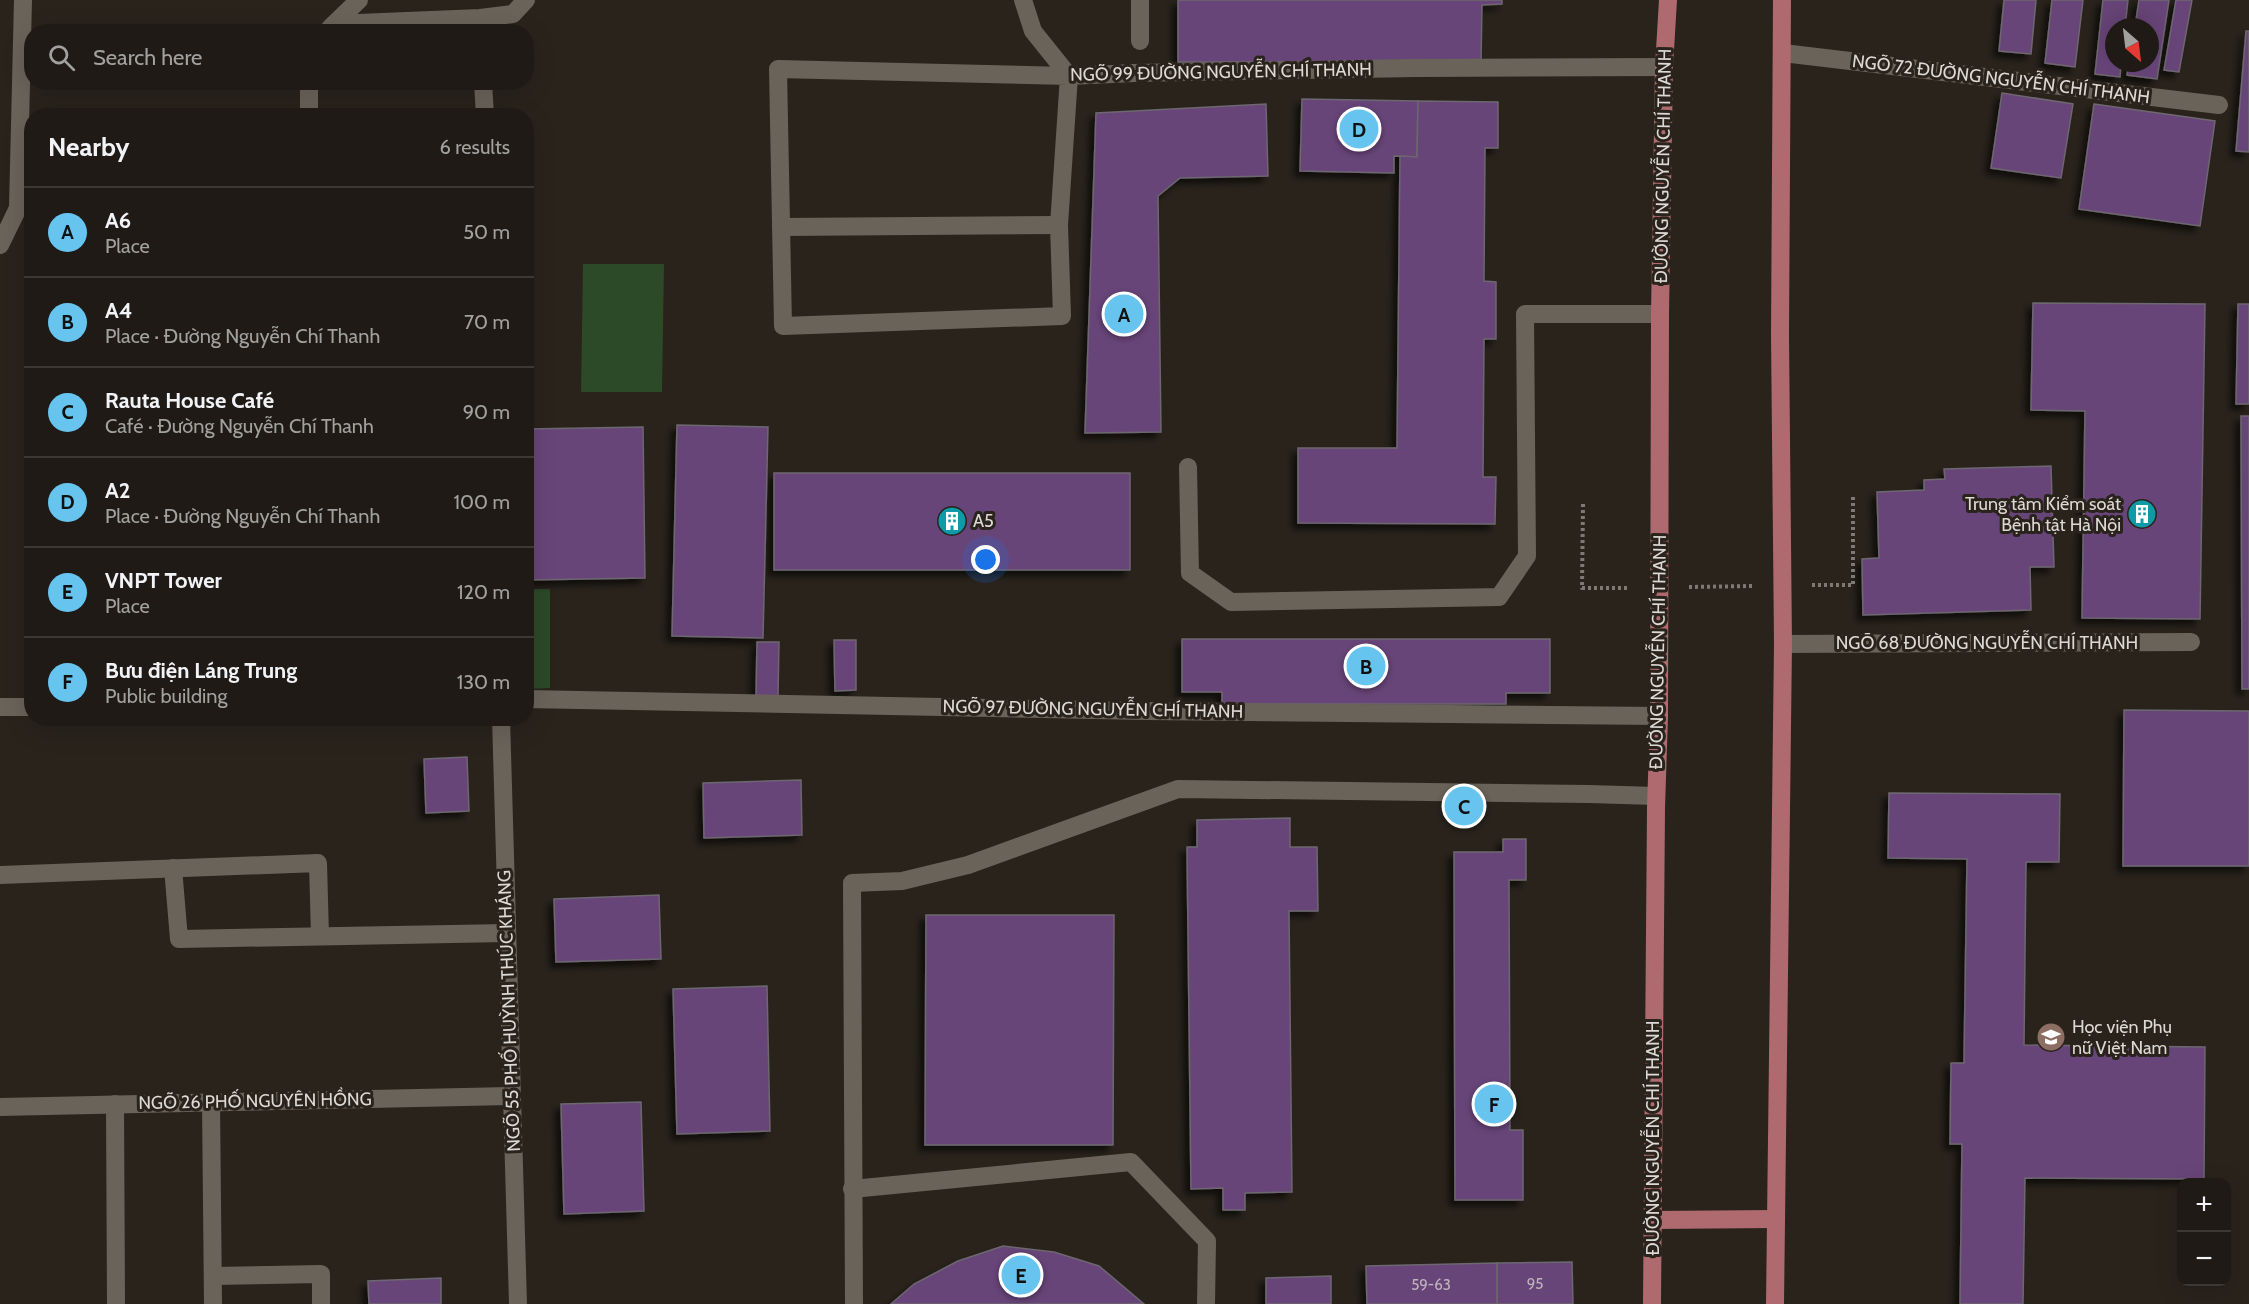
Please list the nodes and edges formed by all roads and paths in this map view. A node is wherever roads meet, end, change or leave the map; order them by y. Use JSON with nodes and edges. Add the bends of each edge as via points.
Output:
{"nodes":[{"id":1,"x":22,"y":0,"type":"edge"},
{"id":2,"x":359,"y":0,"type":"edge"},
{"id":3,"x":526,"y":0,"type":"edge"},
{"id":4,"x":1023,"y":0,"type":"edge"},
{"id":5,"x":1140,"y":0,"type":"edge"},
{"id":6,"x":1668,"y":0,"type":"edge"},
{"id":7,"x":1782,"y":0,"type":"edge"},
{"id":8,"x":335,"y":24,"type":"edge"},
{"id":9,"x":483,"y":24,"type":"edge"},
{"id":10,"x":1140,"y":41,"type":"dead end"},
{"id":11,"x":1783,"y":53,"type":"junction"},
{"id":12,"x":1664,"y":67,"type":"junction"},
{"id":13,"x":1069,"y":76,"type":"junction"},
{"id":14,"x":309,"y":90,"type":"edge"},
{"id":15,"x":483,"y":90,"type":"edge"},
{"id":16,"x":2219,"y":105,"type":"dead end"},
{"id":17,"x":309,"y":108,"type":"edge"},
{"id":18,"x":485,"y":108,"type":"edge"},
{"id":19,"x":1059,"y":225,"type":"junction"},
{"id":20,"x":781,"y":226,"type":"junction"},
{"id":21,"x":0,"y":245,"type":"edge"},
{"id":22,"x":1660,"y":314,"type":"junction"},
{"id":23,"x":1188,"y":467,"type":"dead end"},
{"id":24,"x":1853,"y":494,"type":"dead end"},
{"id":25,"x":1583,"y":504,"type":"dead end"},
{"id":26,"x":1806,"y":585,"type":"dead end"},
{"id":27,"x":1759,"y":586,"type":"dead end"},
{"id":28,"x":1641,"y":587,"type":"dead end"},
{"id":29,"x":1688,"y":587,"type":"dead end"},
{"id":30,"x":2191,"y":642,"type":"dead end"},
{"id":31,"x":1783,"y":644,"type":"junction"},
{"id":32,"x":534,"y":699,"type":"edge"},
{"id":33,"x":0,"y":707,"type":"edge"},
{"id":34,"x":24,"y":707,"type":"edge"},
{"id":35,"x":1659,"y":716,"type":"junction"},
{"id":36,"x":501,"y":726,"type":"edge"},
{"id":37,"x":1656,"y":796,"type":"junction"},
{"id":38,"x":173,"y":868,"type":"junction"},
{"id":39,"x":0,"y":874,"type":"edge"},
{"id":40,"x":506,"y":933,"type":"junction"},
{"id":41,"x":320,"y":936,"type":"junction"},
{"id":42,"x":511,"y":1096,"type":"junction"},
{"id":43,"x":211,"y":1102,"type":"junction"},
{"id":44,"x":115,"y":1104,"type":"junction"},
{"id":45,"x":0,"y":1107,"type":"edge"},
{"id":46,"x":852,"y":1189,"type":"junction"},
{"id":47,"x":1653,"y":1220,"type":"junction"},
{"id":48,"x":1776,"y":1220,"type":"junction"},
{"id":49,"x":213,"y":1276,"type":"junction"},
{"id":50,"x":116,"y":1304,"type":"edge"},
{"id":51,"x":213,"y":1304,"type":"edge"},
{"id":52,"x":321,"y":1304,"type":"edge"},
{"id":53,"x":518,"y":1304,"type":"edge"},
{"id":54,"x":854,"y":1304,"type":"edge"},
{"id":55,"x":1206,"y":1304,"type":"edge"},
{"id":56,"x":1652,"y":1304,"type":"edge"},
{"id":57,"x":1775,"y":1304,"type":"edge"}],
"edges":[{"from":1,"to":21,"type":"street","via":[[18,208]]},
{"from":2,"to":8,"type":"street"},
{"from":3,"to":9,"type":"street","via":[[513,14]]},
{"from":4,"to":13,"type":"street","via":[[1033,31]]},
{"from":5,"to":10,"type":"street"},
{"from":6,"to":12,"type":"main road","name":"ĐƯỜNG NGUYỄN CHÍ THANH"},
{"from":7,"to":11,"type":"main road"},
{"from":11,"to":16,"type":"street","name":"NGÕ 72 ĐƯỜNG NGUYỄN CHÍ THANH"},
{"from":11,"to":31,"type":"main road"},
{"from":12,"to":13,"type":"street","name":"NGÕ 99 ĐƯỜNG NGUYỄN CHÍ THANH"},
{"from":12,"to":22,"type":"main road","name":"ĐƯỜNG NGUYỄN CHÍ THANH"},
{"from":13,"to":19,"type":"street"},
{"from":13,"to":20,"type":"street","name":"NGÕ 99 ĐƯỜNG NGUYỄN CHÍ THANH","via":[[778,69]]},
{"from":14,"to":17,"type":"street"},
{"from":15,"to":18,"type":"street"},
{"from":19,"to":20,"type":"street"},
{"from":19,"to":20,"type":"street","via":[[1062,316],[783,326]]},
{"from":22,"to":23,"type":"street","via":[[1526,314],[1527,556],[1499,597],[1231,602],[1190,573]]},
{"from":22,"to":35,"type":"main road","name":"ĐƯỜNG NGUYỄN CHÍ THANH"},
{"from":24,"to":26,"type":"path","via":[[1852,585]]},
{"from":25,"to":28,"type":"path","via":[[1582,588]]},
{"from":27,"to":29,"type":"path"},
{"from":30,"to":31,"type":"street","name":"NGÕ 68 ĐƯỜNG NGUYỄN CHÍ THANH"},
{"from":31,"to":48,"type":"main road"},
{"from":32,"to":35,"type":"street","name":"NGÕ 97 ĐƯỜNG NGUYỄN CHÍ THANH"},
{"from":33,"to":34,"type":"street"},
{"from":35,"to":37,"type":"main road","name":"ĐƯỜNG NGUYỄN CHÍ THANH"},
{"from":36,"to":40,"type":"street","name":"NGÕ 55 PHỐ HUỲNH THÚC KHÁNG"},
{"from":37,"to":46,"type":"street","via":[[1178,789],[968,865],[902,880],[852,883]]},
{"from":37,"to":47,"type":"main road","name":"ĐƯỜNG NGUYỄN CHÍ THANH"},
{"from":38,"to":39,"type":"street"},
{"from":38,"to":41,"type":"street","via":[[179,939]]},
{"from":38,"to":41,"type":"street","via":[[318,863]]},
{"from":40,"to":41,"type":"street"},
{"from":40,"to":42,"type":"street","name":"NGÕ 55 PHỐ HUỲNH THÚC KHÁNG"},
{"from":42,"to":43,"type":"street","name":"NGÕ 26 PHỐ NGUYÊN HỒNG"},
{"from":42,"to":53,"type":"street","name":"NGÕ 55 PHỐ HUỲNH THÚC KHÁNG"},
{"from":43,"to":44,"type":"street","name":"NGÕ 26 PHỐ NGUYÊN HỒNG"},
{"from":43,"to":49,"type":"street"},
{"from":44,"to":45,"type":"street","name":"NGÕ 26 PHỐ NGUYÊN HỒNG"},
{"from":44,"to":50,"type":"street"},
{"from":46,"to":54,"type":"street"},
{"from":46,"to":55,"type":"street","via":[[1131,1162],[1207,1241]]},
{"from":47,"to":48,"type":"main road"},
{"from":47,"to":56,"type":"main road","name":"ĐƯỜNG NGUYỄN CHÍ THANH"},
{"from":48,"to":57,"type":"main road"},
{"from":49,"to":51,"type":"street"},
{"from":49,"to":52,"type":"street","via":[[321,1274]]}]}
